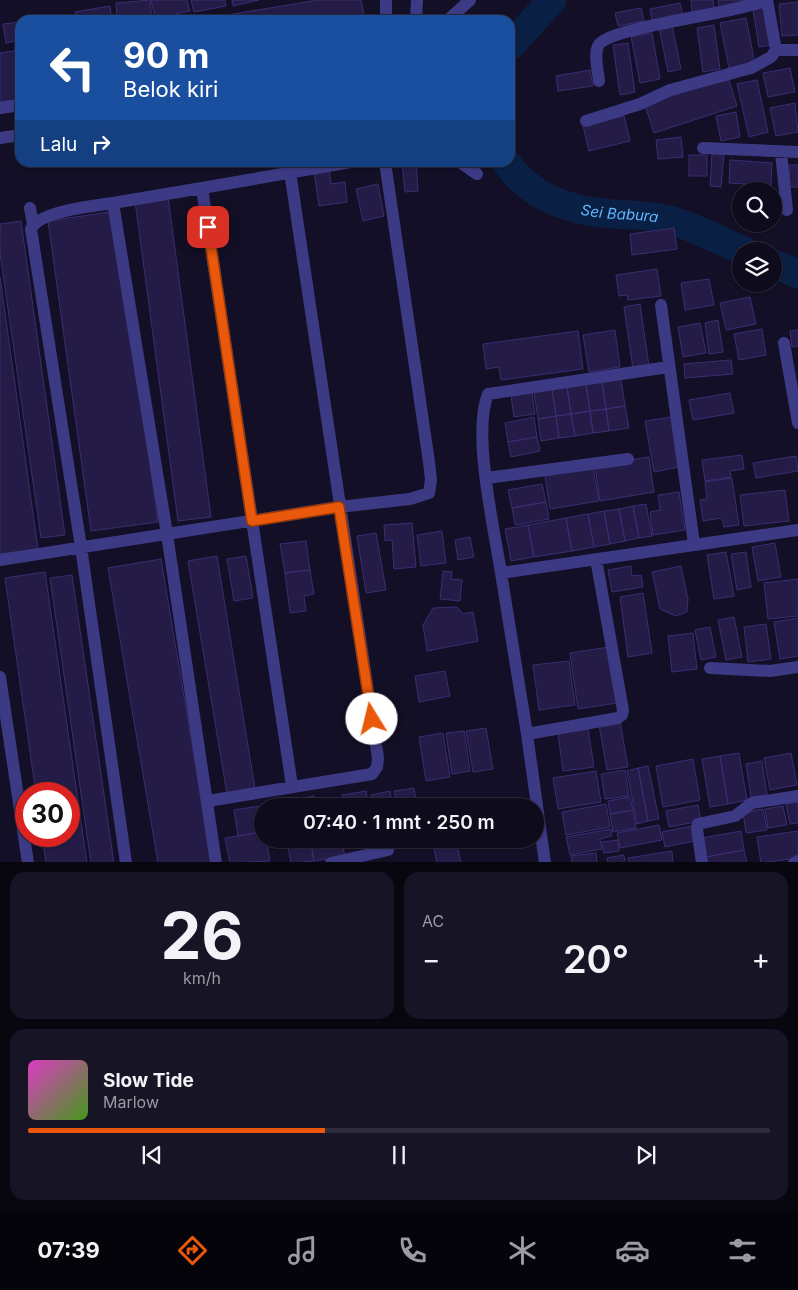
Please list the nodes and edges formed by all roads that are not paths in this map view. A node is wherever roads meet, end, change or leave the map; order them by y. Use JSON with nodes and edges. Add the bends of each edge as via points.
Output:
{"nodes":[{"id":1,"x":386,"y":0,"type":"edge"},
{"id":2,"x":417,"y":0,"type":"edge"},
{"id":3,"x":470,"y":0,"type":"edge"},
{"id":4,"x":761,"y":1,"type":"edge"},
{"id":5,"x":386,"y":15,"type":"edge"},
{"id":6,"x":416,"y":15,"type":"edge"},
{"id":7,"x":454,"y":15,"type":"edge"},
{"id":8,"x":776,"y":50,"type":"junction"},
{"id":9,"x":798,"y":50,"type":"edge"},
{"id":10,"x":599,"y":81,"type":"dead end"},
{"id":11,"x":15,"y":106,"type":"edge"},
{"id":12,"x":0,"y":108,"type":"edge"},
{"id":13,"x":586,"y":122,"type":"dead end"},
{"id":14,"x":15,"y":136,"type":"edge"},
{"id":15,"x":0,"y":138,"type":"edge"},
{"id":16,"x":703,"y":148,"type":"dead end"},
{"id":17,"x":781,"y":152,"type":"junction"},
{"id":18,"x":798,"y":152,"type":"edge"},
{"id":19,"x":320,"y":167,"type":"edge"},
{"id":20,"x":385,"y":167,"type":"edge"},
{"id":21,"x":467,"y":167,"type":"edge"},
{"id":22,"x":290,"y":172,"type":"junction"},
{"id":23,"x":477,"y":174,"type":"dead end"},
{"id":24,"x":202,"y":188,"type":"junction"},
{"id":25,"x":113,"y":203,"type":"junction"},
{"id":26,"x":30,"y":208,"type":"dead end"},
{"id":27,"x":787,"y":210,"type":"dead end"},
{"id":28,"x":33,"y":224,"type":"junction"},
{"id":29,"x":661,"y":305,"type":"dead end"},
{"id":30,"x":784,"y":343,"type":"dead end"},
{"id":31,"x":668,"y":368,"type":"junction"},
{"id":32,"x":798,"y":423,"type":"edge"},
{"id":33,"x":628,"y":459,"type":"dead end"},
{"id":34,"x":487,"y":478,"type":"junction"},
{"id":35,"x":339,"y":507,"type":"junction"},
{"id":36,"x":252,"y":521,"type":"junction"},
{"id":37,"x":798,"y":530,"type":"edge"},
{"id":38,"x":167,"y":534,"type":"junction"},
{"id":39,"x":694,"y":544,"type":"junction"},
{"id":40,"x":81,"y":547,"type":"junction"},
{"id":41,"x":596,"y":559,"type":"junction"},
{"id":42,"x":0,"y":560,"type":"edge"},
{"id":43,"x":501,"y":572,"type":"junction"},
{"id":44,"x":798,"y":666,"type":"edge"},
{"id":45,"x":710,"y":668,"type":"dead end"},
{"id":46,"x":0,"y":677,"type":"edge"},
{"id":47,"x":527,"y":734,"type":"junction"},
{"id":48,"x":292,"y":786,"type":"junction"},
{"id":49,"x":798,"y":796,"type":"edge"},
{"id":50,"x":208,"y":801,"type":"junction"},
{"id":51,"x":388,"y":850,"type":"dead end"},
{"id":52,"x":798,"y":861,"type":"edge"},
{"id":53,"x":28,"y":862,"type":"edge"},
{"id":54,"x":126,"y":862,"type":"edge"},
{"id":55,"x":216,"y":862,"type":"edge"},
{"id":56,"x":331,"y":862,"type":"edge"},
{"id":57,"x":545,"y":862,"type":"edge"},
{"id":58,"x":702,"y":862,"type":"edge"},
{"id":59,"x":794,"y":862,"type":"edge"}],
"edges":[{"from":1,"to":5,"type":"street"},
{"from":2,"to":6,"type":"street"},
{"from":3,"to":7,"type":"street"},
{"from":4,"to":8,"type":"street"},
{"from":4,"to":10,"type":"street","via":[[706,16],[641,27],[602,40],[597,48]]},
{"from":8,"to":9,"type":"street"},
{"from":8,"to":13,"type":"street","via":[[771,57],[751,68],[670,90]]},
{"from":11,"to":12,"type":"street"},
{"from":14,"to":15,"type":"street"},
{"from":16,"to":17,"type":"street"},
{"from":17,"to":18,"type":"street"},
{"from":17,"to":27,"type":"street"},
{"from":19,"to":22,"type":"street"},
{"from":20,"to":35,"type":"street","via":[[431,480],[429,493],[421,497]]},
{"from":21,"to":23,"type":"street"},
{"from":22,"to":24,"type":"street"},
{"from":22,"to":35,"type":"street"},
{"from":24,"to":25,"type":"street"},
{"from":24,"to":36,"type":"street"},
{"from":25,"to":28,"type":"street","via":[[49,215]]},
{"from":25,"to":38,"type":"street"},
{"from":26,"to":28,"type":"street"},
{"from":28,"to":40,"type":"street","via":[[32,236]]},
{"from":29,"to":31,"type":"street"},
{"from":30,"to":32,"type":"street"},
{"from":31,"to":34,"type":"street","via":[[488,394],[483,406],[481,433]]},
{"from":31,"to":39,"type":"street"},
{"from":33,"to":34,"type":"street"},
{"from":34,"to":43,"type":"street"},
{"from":35,"to":36,"type":"street"},
{"from":35,"to":48,"type":"street","via":[[377,768],[372,774]]},
{"from":36,"to":38,"type":"street"},
{"from":36,"to":48,"type":"street"},
{"from":37,"to":39,"type":"street"},
{"from":38,"to":40,"type":"street"},
{"from":38,"to":50,"type":"street"},
{"from":39,"to":41,"type":"street"},
{"from":40,"to":42,"type":"street"},
{"from":40,"to":54,"type":"street"},
{"from":41,"to":43,"type":"street"},
{"from":41,"to":47,"type":"street","via":[[622,715]]},
{"from":43,"to":47,"type":"street"},
{"from":44,"to":45,"type":"street","via":[[770,671]]},
{"from":46,"to":53,"type":"street"},
{"from":47,"to":57,"type":"street"},
{"from":48,"to":50,"type":"street"},
{"from":49,"to":58,"type":"street","via":[[752,804],[735,816],[698,824]]},
{"from":50,"to":55,"type":"street"},
{"from":51,"to":56,"type":"street"},
{"from":52,"to":59,"type":"street"}]}
